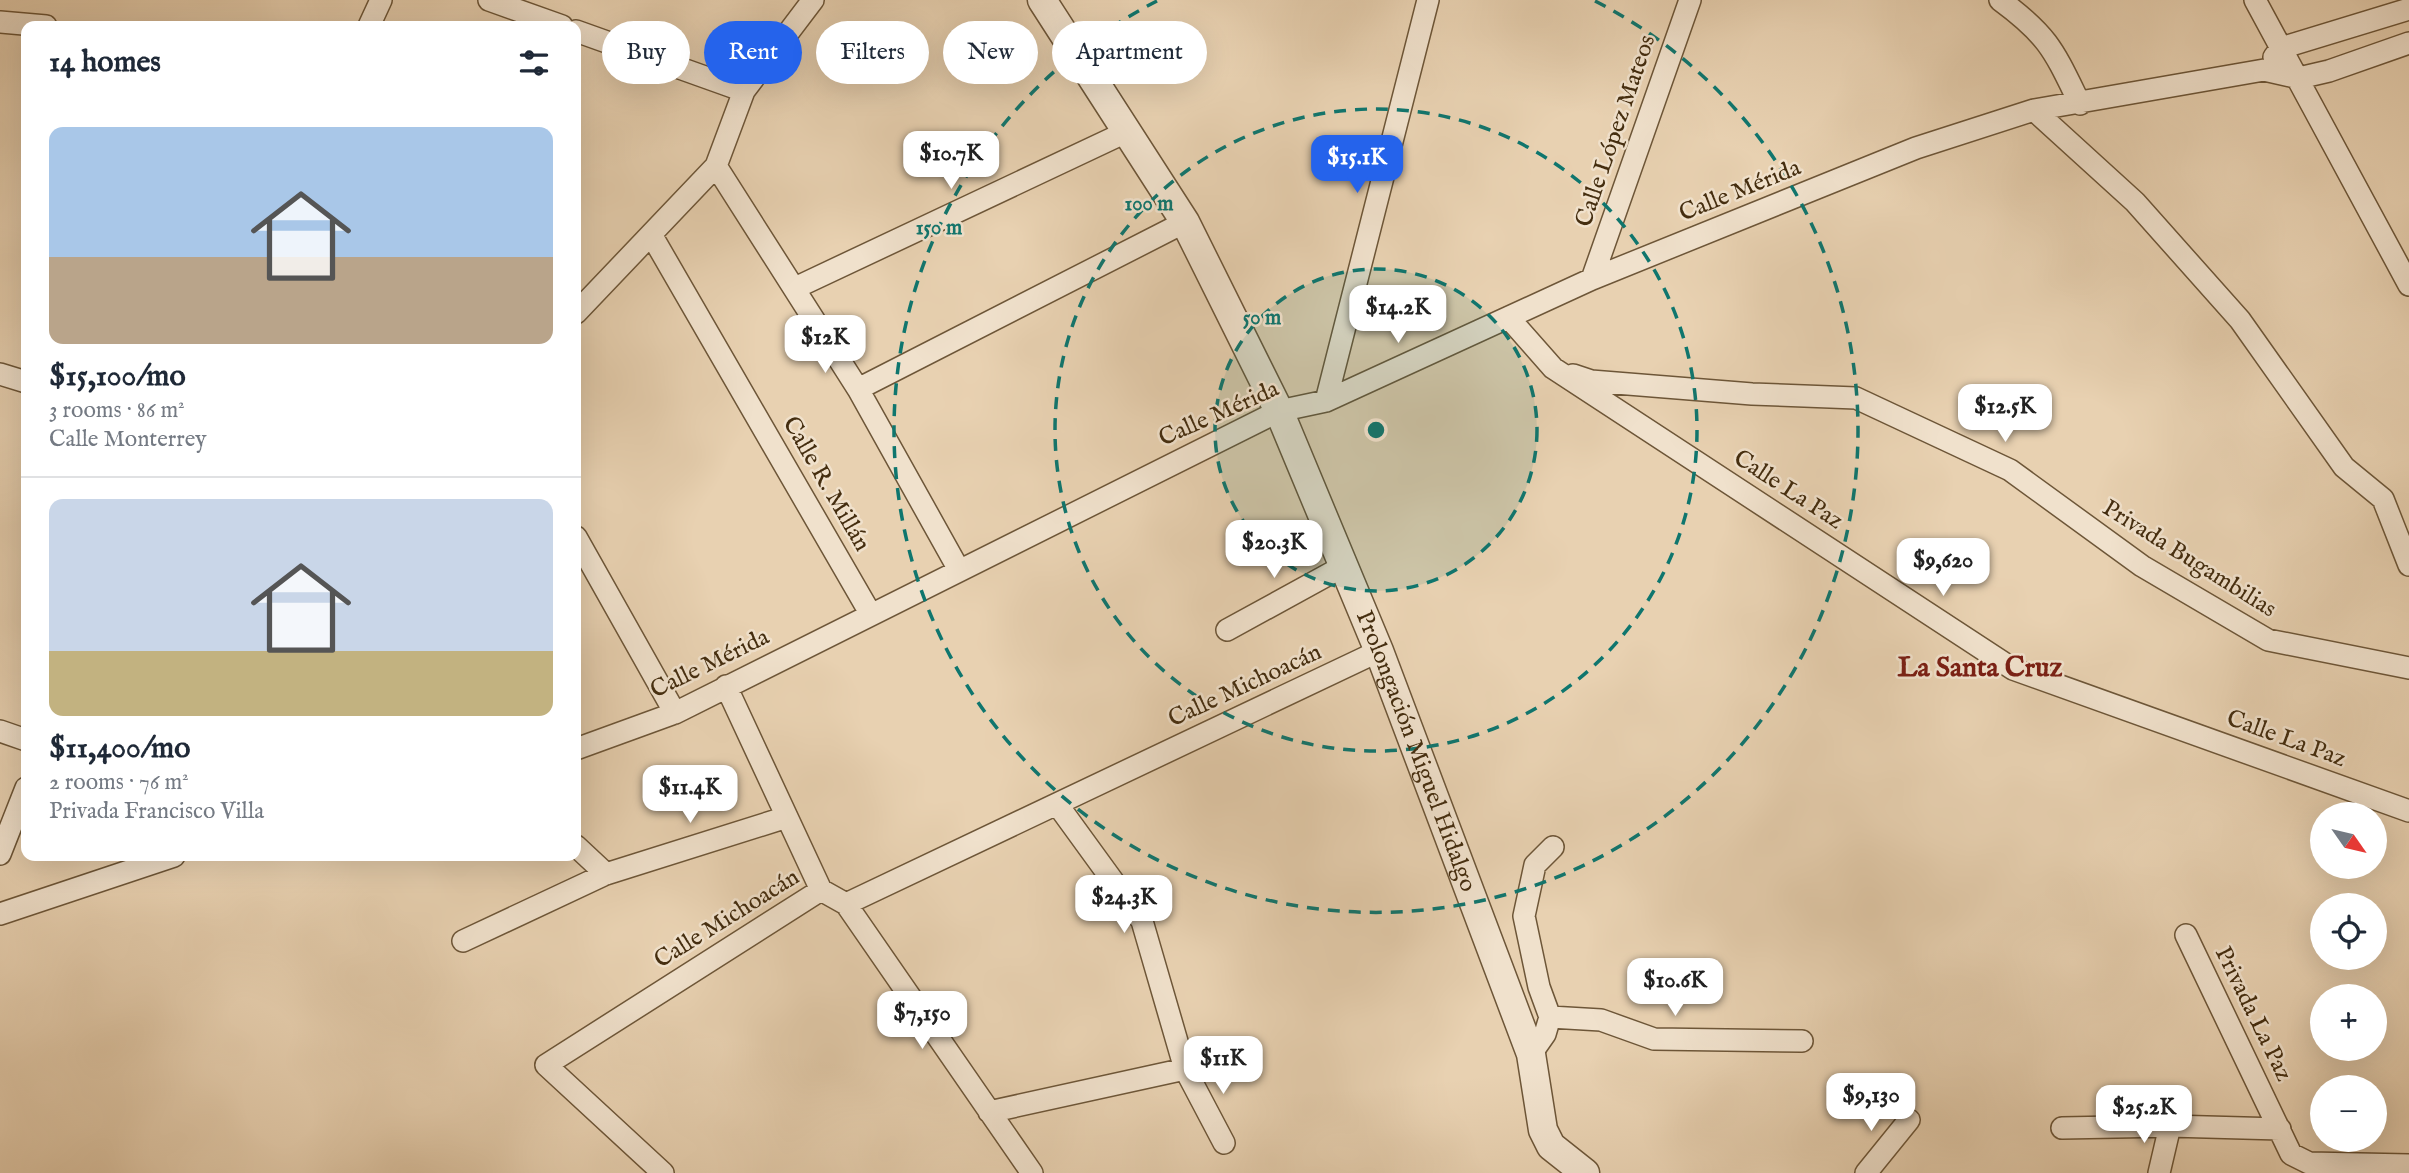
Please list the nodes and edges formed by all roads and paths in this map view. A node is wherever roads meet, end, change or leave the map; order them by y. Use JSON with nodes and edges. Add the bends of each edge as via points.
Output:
{"nodes":[{"id":1,"x":381,"y":0,"type":"edge"},
{"id":2,"x":489,"y":0,"type":"edge"},
{"id":3,"x":813,"y":0,"type":"edge"},
{"id":4,"x":1042,"y":0,"type":"edge"},
{"id":5,"x":1428,"y":0,"type":"edge"},
{"id":6,"x":1690,"y":0,"type":"edge"},
{"id":7,"x":2000,"y":0,"type":"edge"},
{"id":8,"x":2255,"y":0,"type":"edge"},
{"id":9,"x":2409,"y":9,"type":"edge"},
{"id":10,"x":371,"y":21,"type":"edge"},
{"id":11,"x":548,"y":21,"type":"edge"},
{"id":12,"x":0,"y":22,"type":"edge"},
{"id":13,"x":21,"y":24,"type":"edge"},
{"id":14,"x":581,"y":33,"type":"edge"},
{"id":15,"x":2409,"y":43,"type":"edge"},
{"id":16,"x":2281,"y":48,"type":"junction"},
{"id":17,"x":2264,"y":70,"type":"junction"},
{"id":18,"x":2299,"y":78,"type":"junction"},
{"id":19,"x":744,"y":92,"type":"junction"},
{"id":20,"x":2080,"y":104,"type":"junction"},
{"id":21,"x":2034,"y":110,"type":"junction"},
{"id":22,"x":1126,"y":132,"type":"junction"},
{"id":23,"x":716,"y":166,"type":"junction"},
{"id":24,"x":1185,"y":222,"type":"junction"},
{"id":25,"x":652,"y":236,"type":"junction"},
{"id":26,"x":1592,"y":279,"type":"junction"},
{"id":27,"x":2409,"y":285,"type":"edge"},
{"id":28,"x":795,"y":288,"type":"junction"},
{"id":29,"x":581,"y":308,"type":"edge"},
{"id":30,"x":1509,"y":318,"type":"junction"},
{"id":31,"x":1553,"y":368,"type":"junction"},
{"id":32,"x":0,"y":374,"type":"edge"},
{"id":33,"x":21,"y":380,"type":"edge"},
{"id":34,"x":858,"y":388,"type":"junction"},
{"id":35,"x":1326,"y":401,"type":"junction"},
{"id":36,"x":1279,"y":411,"type":"junction"},
{"id":37,"x":581,"y":546,"type":"edge"},
{"id":38,"x":2409,"y":565,"type":"edge"},
{"id":39,"x":1342,"y":567,"type":"junction"},
{"id":40,"x":959,"y":569,"type":"junction"},
{"id":41,"x":870,"y":613,"type":"junction"},
{"id":42,"x":1227,"y":631,"type":"dead end"},
{"id":43,"x":1379,"y":651,"type":"junction"},
{"id":44,"x":2409,"y":668,"type":"edge"},
{"id":45,"x":726,"y":685,"type":"junction"},
{"id":46,"x":675,"y":713,"type":"junction"},
{"id":47,"x":581,"y":746,"type":"edge"},
{"id":48,"x":21,"y":801,"type":"edge"},
{"id":49,"x":1057,"y":804,"type":"junction"},
{"id":50,"x":2409,"y":811,"type":"edge"},
{"id":51,"x":787,"y":817,"type":"junction"},
{"id":52,"x":1553,"y":847,"type":"dead end"},
{"id":53,"x":581,"y":851,"type":"edge"},
{"id":54,"x":0,"y":854,"type":"edge"},
{"id":55,"x":159,"y":861,"type":"edge"},
{"id":56,"x":606,"y":874,"type":"junction"},
{"id":57,"x":821,"y":890,"type":"junction"},
{"id":58,"x":846,"y":904,"type":"junction"},
{"id":59,"x":0,"y":914,"type":"edge"},
{"id":60,"x":2186,"y":936,"type":"dead end"},
{"id":61,"x":463,"y":941,"type":"dead end"},
{"id":62,"x":1550,"y":1017,"type":"junction"},
{"id":63,"x":1801,"y":1041,"type":"dead end"},
{"id":64,"x":1531,"y":1054,"type":"junction"},
{"id":65,"x":1185,"y":1069,"type":"junction"},
{"id":66,"x":989,"y":1112,"type":"junction"},
{"id":67,"x":1909,"y":1120,"type":"dead end"},
{"id":68,"x":2170,"y":1126,"type":"junction"},
{"id":69,"x":2062,"y":1128,"type":"dead end"},
{"id":70,"x":2280,"y":1129,"type":"junction"},
{"id":71,"x":1224,"y":1143,"type":"dead end"},
{"id":72,"x":2408,"y":1169,"type":"edge"},
{"id":73,"x":663,"y":1173,"type":"edge"},
{"id":74,"x":1032,"y":1173,"type":"edge"},
{"id":75,"x":1585,"y":1173,"type":"edge"},
{"id":76,"x":1866,"y":1173,"type":"edge"},
{"id":77,"x":2159,"y":1173,"type":"edge"}],
"edges":[{"from":1,"to":10,"type":"street"},
{"from":2,"to":11,"type":"street"},
{"from":3,"to":19,"type":"street"},
{"from":4,"to":22,"type":"street","name":"Prolongación Miguel Hidalgo"},
{"from":5,"to":35,"type":"street"},
{"from":6,"to":26,"type":"street","name":"Calle López Mateos"},
{"from":7,"to":20,"type":"street","via":[[2034,25],[2051,45]]},
{"from":8,"to":16,"type":"street"},
{"from":9,"to":16,"type":"street"},
{"from":12,"to":13,"type":"street"},
{"from":14,"to":19,"type":"street"},
{"from":15,"to":18,"type":"street","name":"Calle Mérida"},
{"from":16,"to":17,"type":"street"},
{"from":16,"to":18,"type":"street"},
{"from":17,"to":18,"type":"street","name":"Calle Mérida"},
{"from":17,"to":20,"type":"street","name":"Calle Mérida"},
{"from":18,"to":27,"type":"street"},
{"from":19,"to":23,"type":"street"},
{"from":20,"to":21,"type":"street","name":"Calle Mérida"},
{"from":21,"to":26,"type":"street","name":"Calle Mérida","via":[[1916,148]]},
{"from":21,"to":38,"type":"street","via":[[2135,202],[2240,320],[2344,467],[2383,499]]},
{"from":22,"to":24,"type":"street","name":"Prolongación Miguel Hidalgo"},
{"from":22,"to":28,"type":"street"},
{"from":23,"to":25,"type":"street"},
{"from":23,"to":28,"type":"street"},
{"from":24,"to":34,"type":"street"},
{"from":24,"to":36,"type":"street","name":"Prolongación Miguel Hidalgo"},
{"from":25,"to":29,"type":"street"},
{"from":25,"to":41,"type":"street","name":"Calle R. Millán"},
{"from":26,"to":30,"type":"street","name":"Calle Mérida"},
{"from":28,"to":34,"type":"street"},
{"from":30,"to":31,"type":"street","name":"Calle La Paz"},
{"from":30,"to":35,"type":"street","name":"Calle Mérida"},
{"from":31,"to":44,"type":"street","name":"Privada Bugambilias","via":[[1591,381],[1856,398],[2010,470],[2142,566],[2267,640]]},
{"from":31,"to":50,"type":"street","name":"Calle La Paz","via":[[2013,670]]},
{"from":32,"to":33,"type":"street"},
{"from":34,"to":40,"type":"street"},
{"from":35,"to":36,"type":"street","name":"Calle Mérida"},
{"from":36,"to":39,"type":"street","name":"Prolongación Miguel Hidalgo"},
{"from":36,"to":40,"type":"street","name":"Calle Mérida"},
{"from":37,"to":46,"type":"street"},
{"from":39,"to":42,"type":"street"},
{"from":39,"to":43,"type":"street","name":"Prolongación Miguel Hidalgo"},
{"from":40,"to":41,"type":"street","name":"Calle Mérida"},
{"from":41,"to":45,"type":"street","name":"Calle Mérida"},
{"from":43,"to":49,"type":"street","name":"Calle Michoacán"},
{"from":43,"to":64,"type":"street","name":"Prolongación Miguel Hidalgo"},
{"from":45,"to":46,"type":"street","name":"Calle Mérida"},
{"from":45,"to":51,"type":"street"},
{"from":46,"to":47,"type":"street","name":"Calle Mérida"},
{"from":48,"to":54,"type":"street"},
{"from":49,"to":58,"type":"street","name":"Calle Michoacán"},
{"from":49,"to":65,"type":"street","via":[[1142,921]]},
{"from":51,"to":56,"type":"street"},
{"from":51,"to":57,"type":"street"},
{"from":52,"to":62,"type":"street","via":[[1535,865],[1524,916]]},
{"from":53,"to":56,"type":"street"},
{"from":55,"to":59,"type":"street"},
{"from":56,"to":61,"type":"street"},
{"from":57,"to":58,"type":"street","name":"Calle Michoacán"},
{"from":57,"to":73,"type":"street","name":"Calle Michoacán","via":[[546,1065]]},
{"from":58,"to":66,"type":"street"},
{"from":60,"to":70,"type":"street","name":"Privada La Paz"},
{"from":62,"to":63,"type":"street","via":[[1601,1020],[1654,1039]]},
{"from":62,"to":64,"type":"street"},
{"from":64,"to":75,"type":"street","name":"Prolongación Miguel Hidalgo","via":[[1543,1130],[1551,1146]]},
{"from":65,"to":66,"type":"street"},
{"from":65,"to":71,"type":"street"},
{"from":66,"to":74,"type":"street"},
{"from":67,"to":76,"type":"street"},
{"from":68,"to":69,"type":"street"},
{"from":68,"to":70,"type":"street"},
{"from":68,"to":77,"type":"street"},
{"from":70,"to":72,"type":"street","name":"Privada La Paz","via":[[2291,1154],[2309,1163]]}]}
